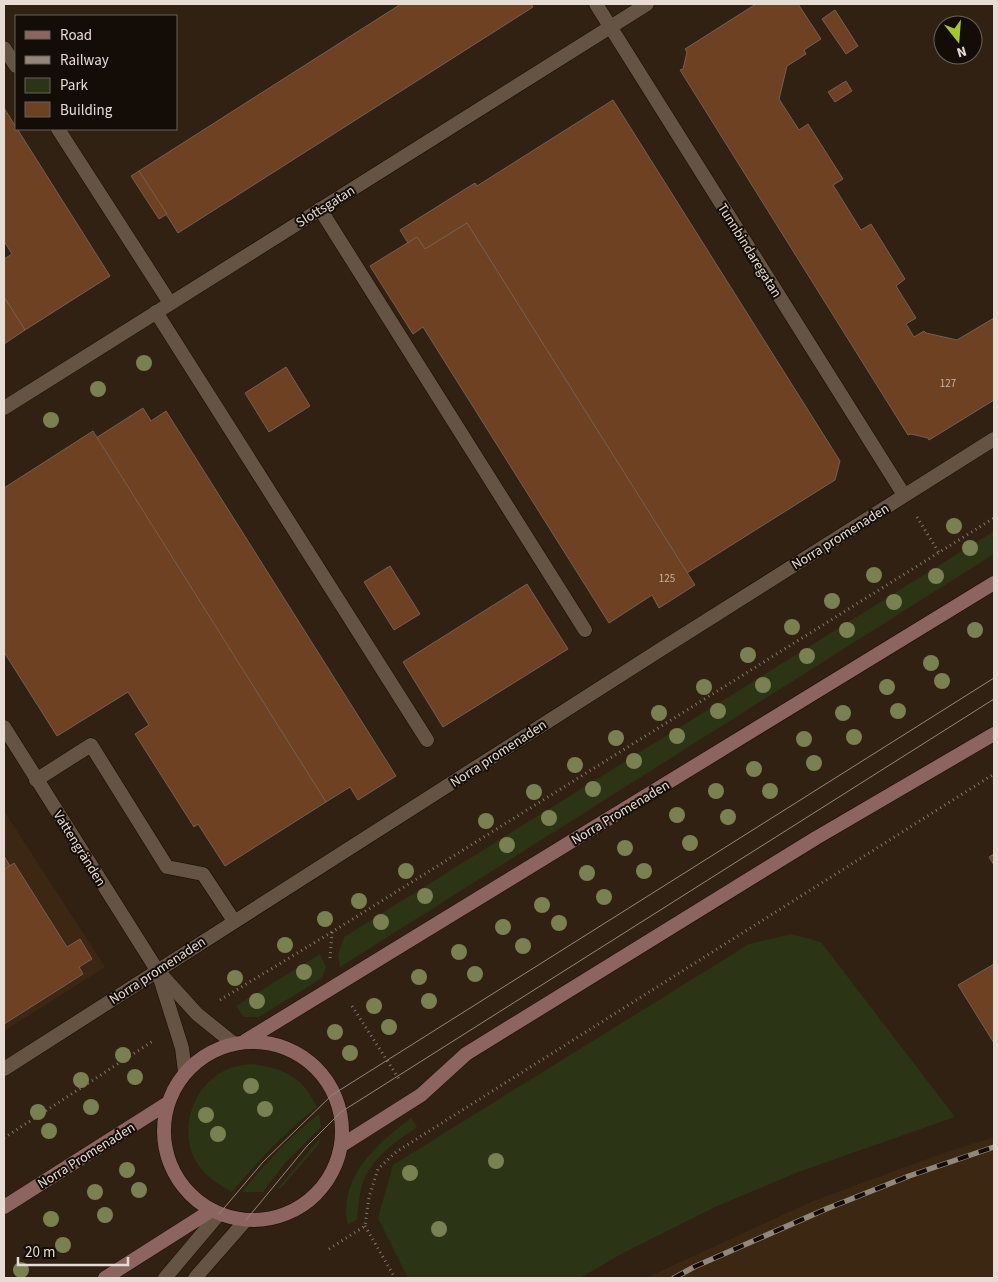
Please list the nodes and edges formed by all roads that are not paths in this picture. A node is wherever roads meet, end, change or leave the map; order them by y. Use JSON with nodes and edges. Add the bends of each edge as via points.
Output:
{"nodes":[{"id":1,"x":596,"y":4,"type":"edge"},
{"id":2,"x":647,"y":4,"type":"edge"},
{"id":3,"x":610,"y":26,"type":"junction"},
{"id":4,"x":4,"y":48,"type":"edge"},
{"id":5,"x":15,"y":64,"type":"edge"},
{"id":6,"x":59,"y":130,"type":"edge"},
{"id":7,"x":320,"y":209,"type":"junction"},
{"id":8,"x":170,"y":303,"type":"junction"},
{"id":9,"x":156,"y":312,"type":"junction"},
{"id":10,"x":4,"y":408,"type":"edge"},
{"id":11,"x":994,"y":439,"type":"edge"},
{"id":12,"x":904,"y":495,"type":"junction"},
{"id":13,"x":994,"y":583,"type":"edge"},
{"id":14,"x":585,"y":630,"type":"dead end"},
{"id":15,"x":4,"y":726,"type":"edge"},
{"id":16,"x":994,"y":734,"type":"edge"},
{"id":17,"x":427,"y":740,"type":"dead end"},
{"id":18,"x":36,"y":780,"type":"junction"},
{"id":19,"x":234,"y":921,"type":"junction"},
{"id":20,"x":157,"y":970,"type":"junction"},
{"id":21,"x":239,"y":1042,"type":"junction"},
{"id":22,"x":4,"y":1069,"type":"edge"},
{"id":23,"x":185,"y":1072,"type":"junction"},
{"id":24,"x":168,"y":1102,"type":"junction"},
{"id":25,"x":342,"y":1144,"type":"junction"},
{"id":26,"x":4,"y":1207,"type":"edge"},
{"id":27,"x":216,"y":1212,"type":"junction"},
{"id":28,"x":246,"y":1220,"type":"junction"},
{"id":29,"x":105,"y":1278,"type":"edge"},
{"id":30,"x":165,"y":1278,"type":"edge"},
{"id":31,"x":195,"y":1278,"type":"edge"}],
"edges":[{"from":1,"to":3,"type":"street","name":"Tunnbindaregatan"},
{"from":2,"to":3,"type":"street","name":"Slottsgatan"},
{"from":3,"to":7,"type":"street","name":"Slottsgatan"},
{"from":3,"to":12,"type":"street","name":"Tunnbindaregatan"},
{"from":4,"to":5,"type":"street"},
{"from":6,"to":8,"type":"street"},
{"from":7,"to":8,"type":"street","name":"Slottsgatan"},
{"from":7,"to":14,"type":"street"},
{"from":8,"to":9,"type":"street","name":"Slottsgatan"},
{"from":9,"to":10,"type":"street","name":"Slottsgatan"},
{"from":9,"to":17,"type":"street"},
{"from":11,"to":12,"type":"street","name":"Norra promenaden"},
{"from":12,"to":19,"type":"street","name":"Norra promenaden"},
{"from":13,"to":21,"type":"main road","name":"Norra Promenaden"},
{"from":15,"to":18,"type":"street","name":"Vattengränden"},
{"from":16,"to":25,"type":"main road","via":[[816,838],[466,1054],[412,1101]]},
{"from":18,"to":19,"type":"street","via":[[91,745],[166,867],[203,874]]},
{"from":18,"to":20,"type":"street","name":"Vattengränden"},
{"from":19,"to":20,"type":"street","name":"Norra promenaden"},
{"from":20,"to":21,"type":"street","name":"Vattengränden","via":[[197,1014]]},
{"from":20,"to":22,"type":"street","name":"Norra promenaden"},
{"from":20,"to":23,"type":"street","name":"Vattengränden","via":[[176,1026]]},
{"from":21,"to":23,"type":"main road","via":[[207,1054]]},
{"from":21,"to":25,"type":"main road","via":[[261,1041],[291,1049],[317,1068],[335,1094],[341,1112]]},
{"from":23,"to":24,"type":"main road"},
{"from":24,"to":26,"type":"main road","name":"Norra Promenaden"},
{"from":24,"to":27,"type":"main road","via":[[164,1137],[173,1171],[196,1200]]},
{"from":25,"to":28,"type":"main road","via":[[337,1163],[316,1194],[289,1213]]},
{"from":27,"to":28,"type":"main road"},
{"from":27,"to":29,"type":"main road"},
{"from":27,"to":30,"type":"street"},
{"from":28,"to":31,"type":"street"}]}
